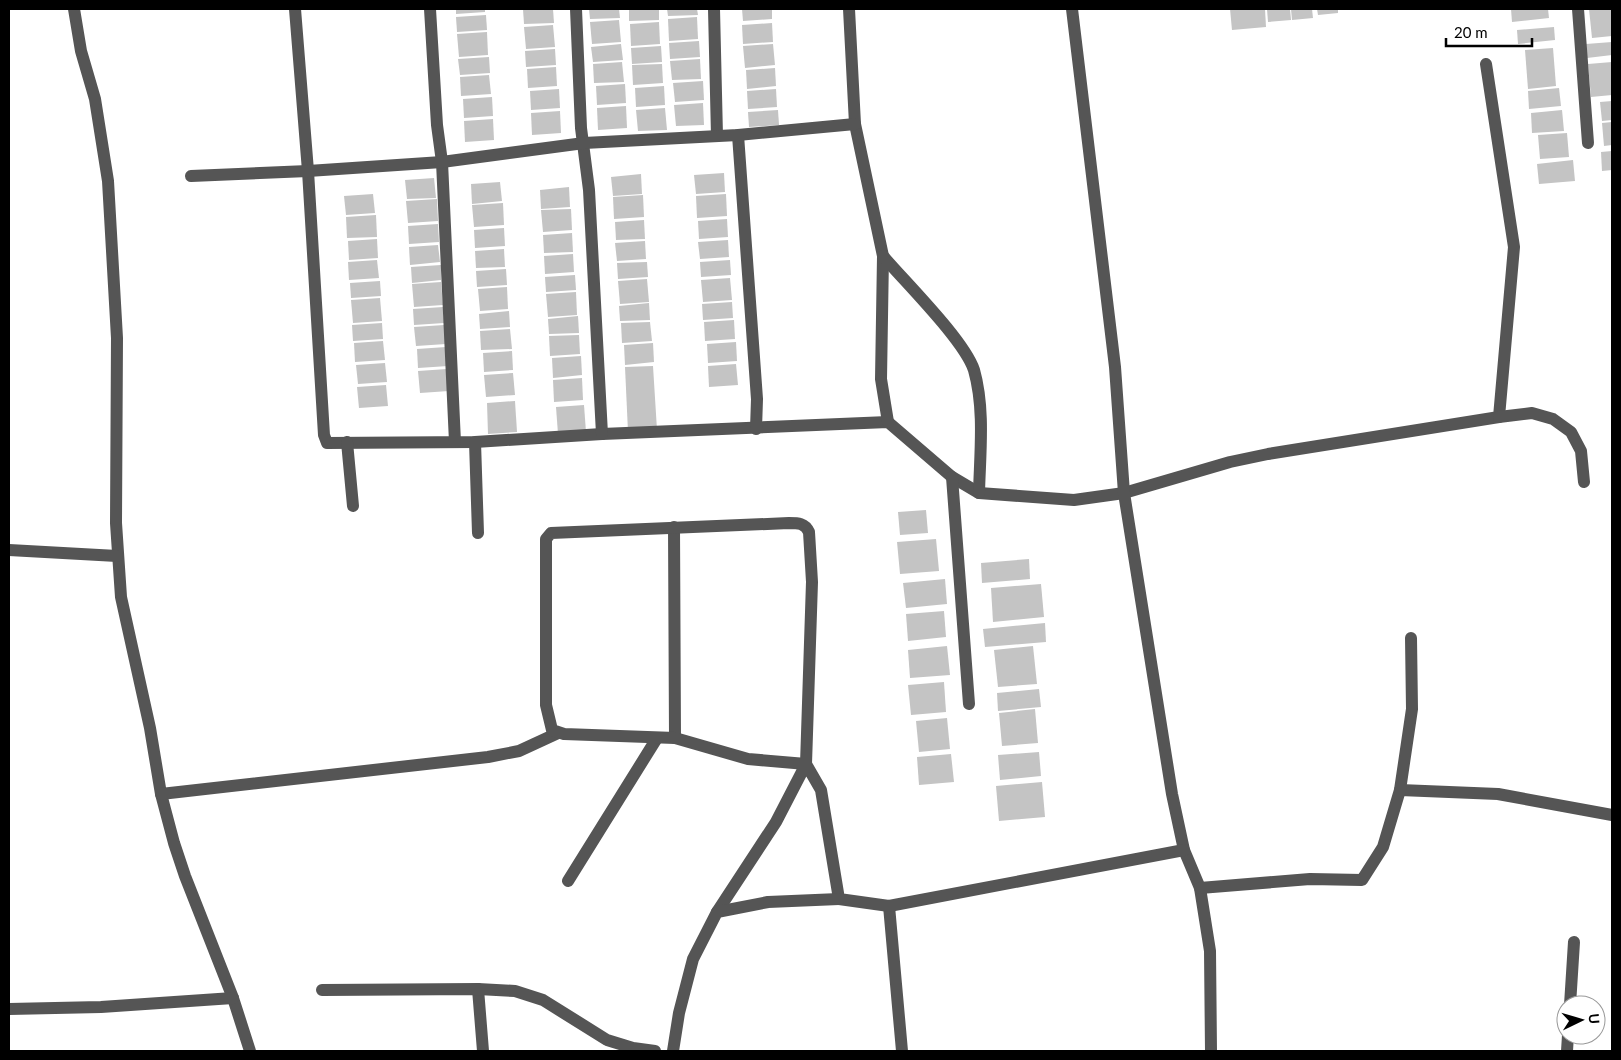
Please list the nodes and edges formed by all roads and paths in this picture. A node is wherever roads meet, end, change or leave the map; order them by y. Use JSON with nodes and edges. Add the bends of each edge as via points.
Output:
{"nodes":[{"id":1,"x":74,"y":9,"type":"edge"},
{"id":2,"x":295,"y":9,"type":"edge"},
{"id":3,"x":430,"y":9,"type":"edge"},
{"id":4,"x":576,"y":9,"type":"edge"},
{"id":5,"x":714,"y":9,"type":"edge"},
{"id":6,"x":849,"y":9,"type":"edge"},
{"id":7,"x":1072,"y":9,"type":"edge"},
{"id":8,"x":1578,"y":9,"type":"edge"},
{"id":9,"x":1486,"y":64,"type":"dead end"},
{"id":10,"x":855,"y":124,"type":"junction"},
{"id":11,"x":738,"y":135,"type":"junction"},
{"id":12,"x":717,"y":136,"type":"junction"},
{"id":13,"x":584,"y":143,"type":"junction"},
{"id":14,"x":1588,"y":143,"type":"dead end"},
{"id":15,"x":442,"y":162,"type":"junction"},
{"id":16,"x":308,"y":171,"type":"junction"},
{"id":17,"x":191,"y":176,"type":"dead end"},
{"id":18,"x":883,"y":256,"type":"junction"},
{"id":19,"x":1499,"y":417,"type":"junction"},
{"id":20,"x":888,"y":422,"type":"junction"},
{"id":21,"x":756,"y":429,"type":"junction"},
{"id":22,"x":602,"y":434,"type":"junction"},
{"id":23,"x":347,"y":442,"type":"junction"},
{"id":24,"x":455,"y":442,"type":"junction"},
{"id":25,"x":475,"y":442,"type":"junction"},
{"id":26,"x":952,"y":477,"type":"junction"},
{"id":27,"x":1584,"y":482,"type":"dead end"},
{"id":28,"x":979,"y":493,"type":"junction"},
{"id":29,"x":1124,"y":493,"type":"junction"},
{"id":30,"x":353,"y":506,"type":"dead end"},
{"id":31,"x":674,"y":527,"type":"junction"},
{"id":32,"x":478,"y":533,"type":"dead end"},
{"id":33,"x":9,"y":550,"type":"edge"},
{"id":34,"x":117,"y":556,"type":"junction"},
{"id":35,"x":1411,"y":638,"type":"dead end"},
{"id":36,"x":969,"y":704,"type":"dead end"},
{"id":37,"x":558,"y":733,"type":"junction"},
{"id":38,"x":657,"y":738,"type":"junction"},
{"id":39,"x":675,"y":738,"type":"junction"},
{"id":40,"x":806,"y":764,"type":"junction"},
{"id":41,"x":1400,"y":790,"type":"junction"},
{"id":42,"x":161,"y":794,"type":"junction"},
{"id":43,"x":1612,"y":815,"type":"edge"},
{"id":44,"x":1184,"y":850,"type":"junction"},
{"id":45,"x":568,"y":881,"type":"dead end"},
{"id":46,"x":1200,"y":888,"type":"junction"},
{"id":47,"x":839,"y":899,"type":"junction"},
{"id":48,"x":889,"y":906,"type":"junction"},
{"id":49,"x":717,"y":912,"type":"junction"},
{"id":50,"x":1574,"y":942,"type":"dead end"},
{"id":51,"x":478,"y":989,"type":"junction"},
{"id":52,"x":322,"y":990,"type":"dead end"},
{"id":53,"x":1571,"y":995,"type":"edge"},
{"id":54,"x":233,"y":998,"type":"junction"},
{"id":55,"x":9,"y":1009,"type":"edge"},
{"id":56,"x":250,"y":1051,"type":"edge"},
{"id":57,"x":483,"y":1051,"type":"edge"},
{"id":58,"x":655,"y":1051,"type":"edge"},
{"id":59,"x":673,"y":1051,"type":"edge"},
{"id":60,"x":902,"y":1051,"type":"edge"},
{"id":61,"x":1211,"y":1051,"type":"edge"}],
"edges":[{"from":1,"to":34,"type":"street","via":[[95,99],[108,181],[117,338]]},
{"from":2,"to":16,"type":"street"},
{"from":3,"to":15,"type":"street"},
{"from":4,"to":13,"type":"street"},
{"from":5,"to":12,"type":"street"},
{"from":6,"to":10,"type":"street"},
{"from":7,"to":29,"type":"street","via":[[1115,367]]},
{"from":8,"to":14,"type":"street"},
{"from":9,"to":19,"type":"street","via":[[1514,248]]},
{"from":10,"to":11,"type":"street"},
{"from":10,"to":18,"type":"street"},
{"from":11,"to":12,"type":"street"},
{"from":11,"to":21,"type":"street","via":[[757,399]]},
{"from":12,"to":13,"type":"street"},
{"from":13,"to":15,"type":"street"},
{"from":13,"to":22,"type":"street"},
{"from":15,"to":16,"type":"street"},
{"from":15,"to":24,"type":"street"},
{"from":16,"to":17,"type":"street"},
{"from":16,"to":23,"type":"street","via":[[324,435],[327,443]]},
{"from":18,"to":20,"type":"street","via":[[881,378]]},
{"from":18,"to":28,"type":"street","via":[[963,348],[973,369],[980,402]]},
{"from":19,"to":27,"type":"street","via":[[1532,413],[1554,419],[1571,432],[1581,451]]},
{"from":19,"to":29,"type":"street","via":[[1230,462]]},
{"from":20,"to":21,"type":"street"},
{"from":20,"to":26,"type":"street"},
{"from":21,"to":22,"type":"street"},
{"from":22,"to":25,"type":"street"},
{"from":23,"to":24,"type":"street"},
{"from":23,"to":30,"type":"street"},
{"from":24,"to":25,"type":"street"},
{"from":25,"to":32,"type":"street"},
{"from":26,"to":28,"type":"street"},
{"from":26,"to":36,"type":"street"},
{"from":28,"to":29,"type":"street","via":[[1074,500]]},
{"from":29,"to":44,"type":"street","via":[[1172,794]]},
{"from":31,"to":37,"type":"street","via":[[552,532],[548,536],[546,705],[552,730]]},
{"from":31,"to":39,"type":"street"},
{"from":31,"to":40,"type":"street","via":[[788,523],[806,527],[812,582]]},
{"from":33,"to":34,"type":"street"},
{"from":34,"to":42,"type":"street","via":[[121,597]]},
{"from":35,"to":41,"type":"street","via":[[1412,710]]},
{"from":37,"to":38,"type":"street"},
{"from":37,"to":42,"type":"street","via":[[519,751],[488,757]]},
{"from":38,"to":39,"type":"street"},
{"from":38,"to":45,"type":"street"},
{"from":39,"to":40,"type":"street","via":[[748,758]]},
{"from":40,"to":47,"type":"street","via":[[820,790]]},
{"from":40,"to":49,"type":"street","via":[[776,822]]},
{"from":41,"to":43,"type":"street","via":[[1498,794]]},
{"from":41,"to":46,"type":"street","via":[[1383,847],[1362,880],[1310,879]]},
{"from":42,"to":54,"type":"street","via":[[185,876]]},
{"from":44,"to":46,"type":"street"},
{"from":44,"to":48,"type":"street"},
{"from":46,"to":61,"type":"street","via":[[1210,951]]},
{"from":47,"to":48,"type":"street"},
{"from":47,"to":49,"type":"street","via":[[768,902]]},
{"from":48,"to":60,"type":"street"},
{"from":49,"to":59,"type":"street","via":[[693,959]]},
{"from":50,"to":53,"type":"street"},
{"from":51,"to":52,"type":"street"},
{"from":51,"to":57,"type":"street"},
{"from":51,"to":58,"type":"street","via":[[515,991],[543,1000],[607,1040]]},
{"from":54,"to":55,"type":"street","via":[[101,1007]]},
{"from":54,"to":56,"type":"street"}]}
